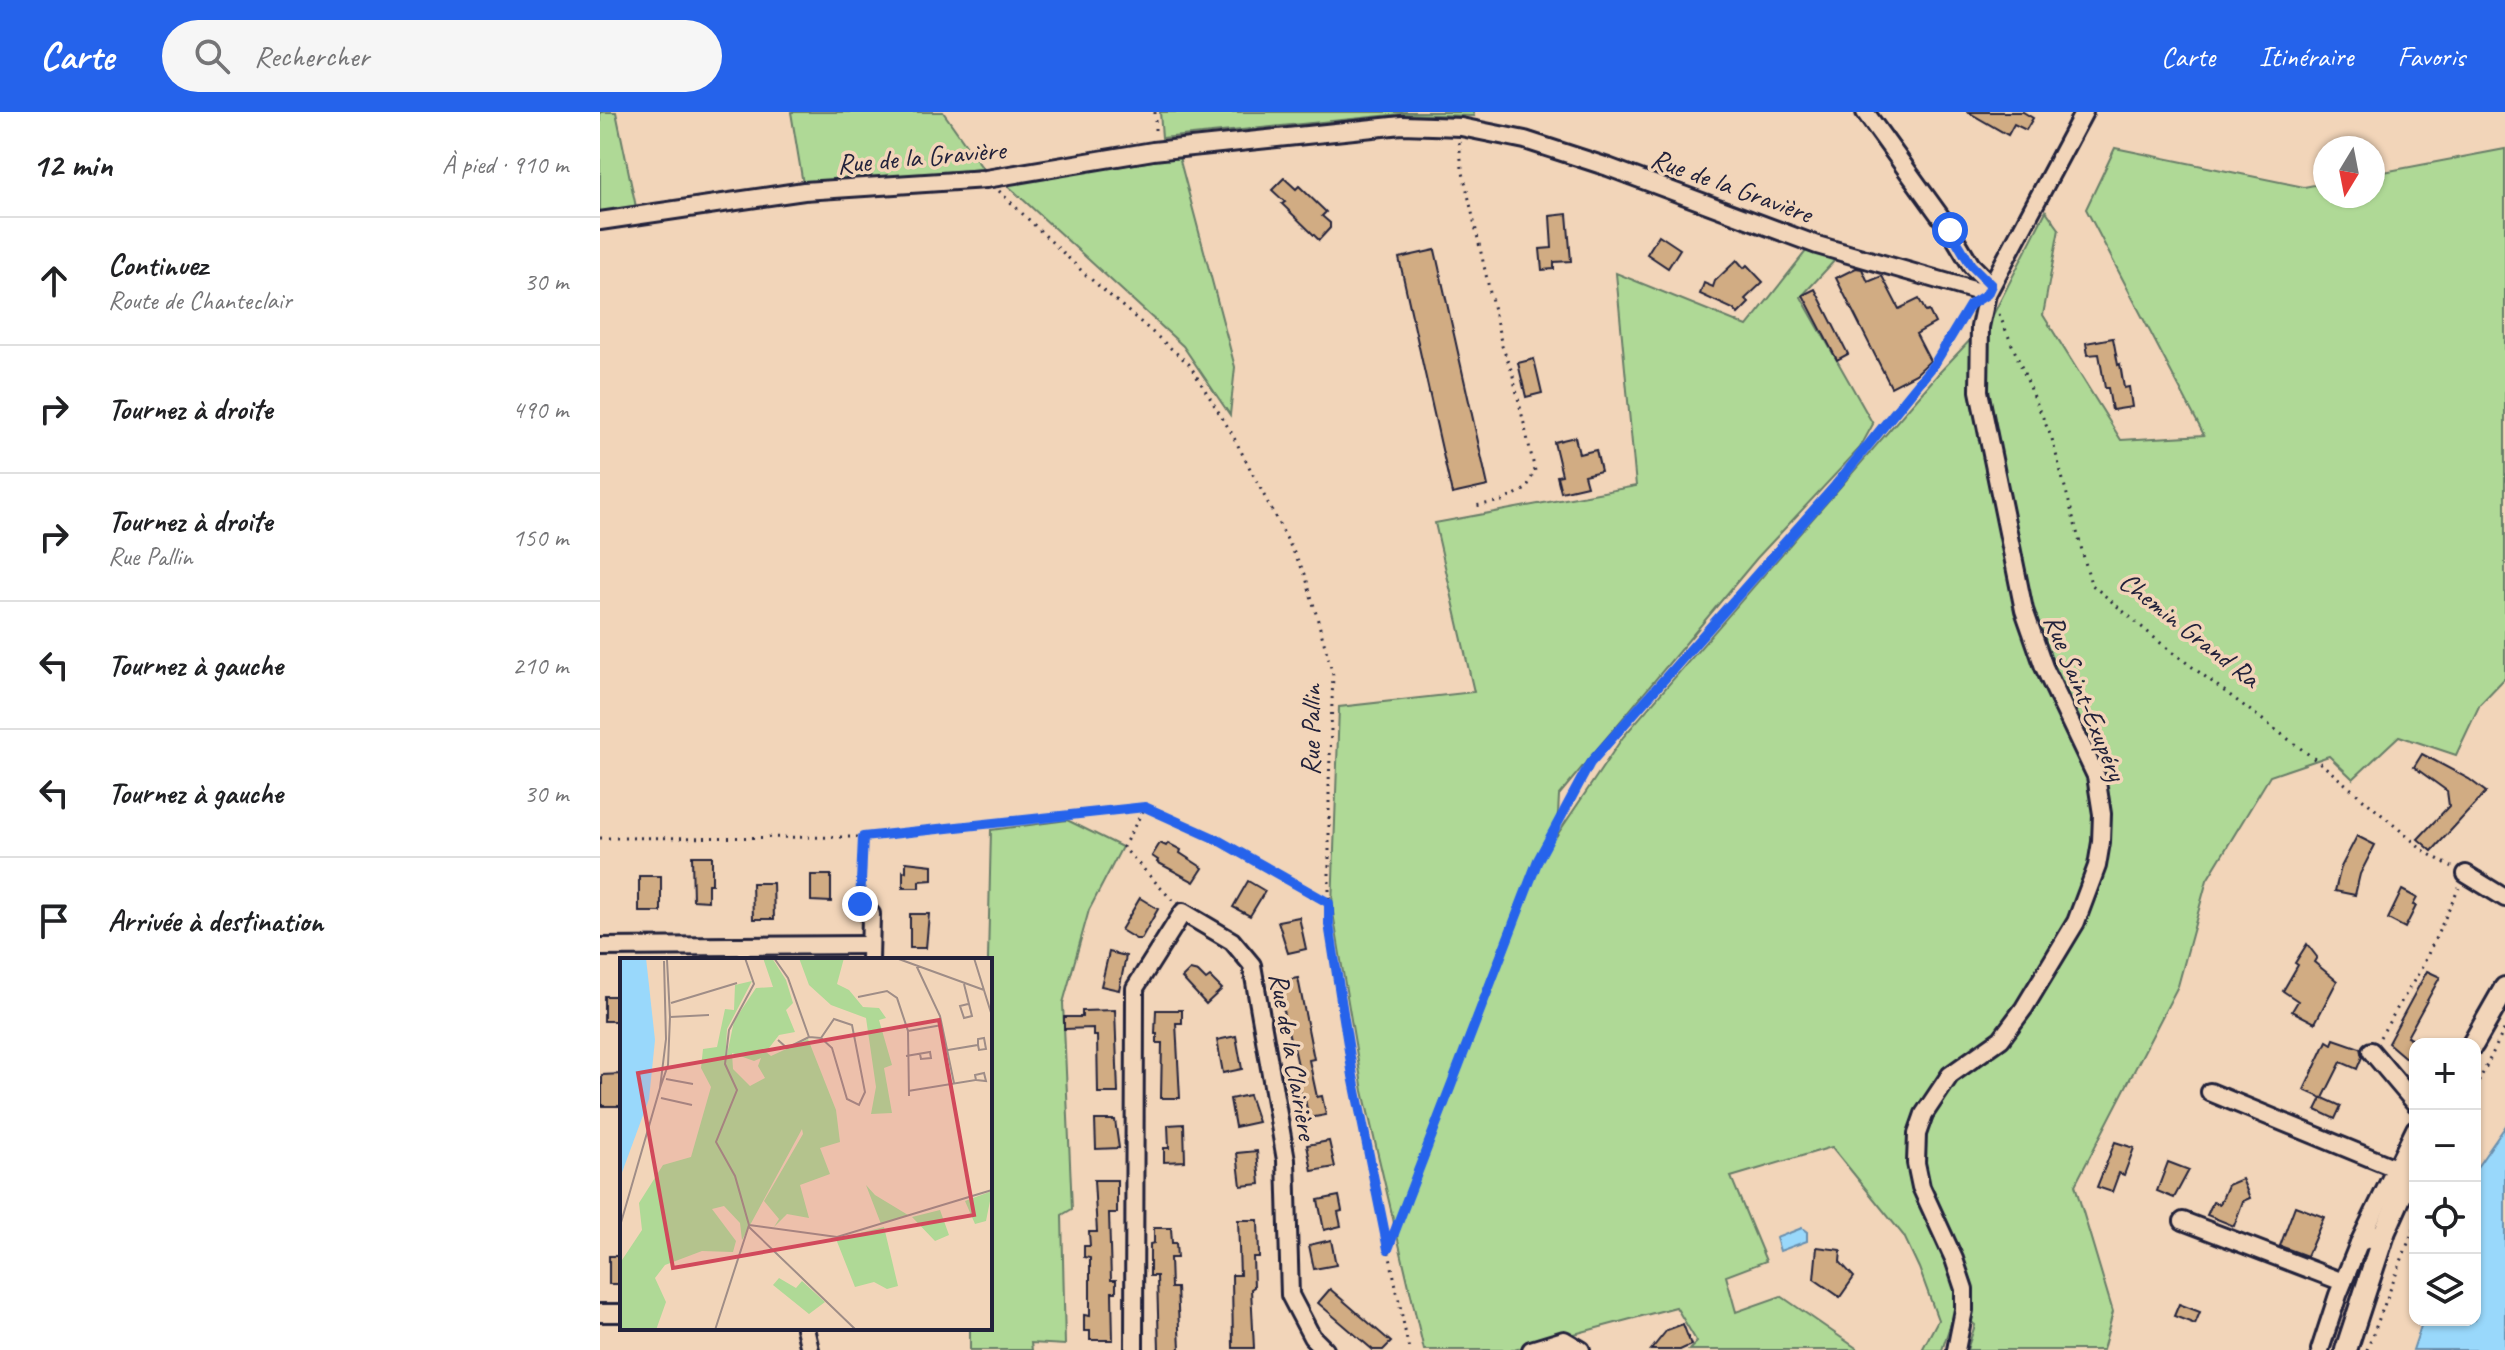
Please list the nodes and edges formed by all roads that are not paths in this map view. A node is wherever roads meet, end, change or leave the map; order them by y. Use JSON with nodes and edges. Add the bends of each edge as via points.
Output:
{"nodes":[{"id":1,"x":1865,"y":112,"type":"edge"},
{"id":2,"x":2084,"y":112,"type":"edge"},
{"id":3,"x":600,"y":221,"type":"edge"},
{"id":4,"x":1989,"y":290,"type":"junction"},
{"id":5,"x":2466,"y":874,"type":"road end"},
{"id":6,"x":2505,"y":898,"type":"edge"},
{"id":7,"x":871,"y":914,"type":"road end"},
{"id":8,"x":600,"y":947,"type":"edge"},
{"id":9,"x":870,"y":952,"type":"edge"},
{"id":10,"x":2505,"y":988,"type":"edge"},
{"id":11,"x":2476,"y":1038,"type":"edge"},
{"id":12,"x":2371,"y":1051,"type":"road end"},
{"id":13,"x":2210,"y":1092,"type":"dead end"},
{"id":14,"x":2409,"y":1096,"type":"edge"},
{"id":15,"x":2405,"y":1166,"type":"edge"},
{"id":16,"x":2183,"y":1221,"type":"dead end"},
{"id":17,"x":2385,"y":1231,"type":"junction"},
{"id":18,"x":2359,"y":1243,"type":"junction"},
{"id":19,"x":2343,"y":1282,"type":"junction"},
{"id":20,"x":805,"y":1330,"type":"edge"},
{"id":21,"x":810,"y":1350,"type":"edge"},
{"id":22,"x":1134,"y":1350,"type":"edge"},
{"id":23,"x":1325,"y":1350,"type":"edge"},
{"id":24,"x":1531,"y":1350,"type":"edge"},
{"id":25,"x":1581,"y":1350,"type":"edge"},
{"id":26,"x":1956,"y":1350,"type":"edge"},
{"id":27,"x":2320,"y":1350,"type":"edge"},
{"id":28,"x":2346,"y":1350,"type":"edge"}],
"edges":[{"from":1,"to":4,"type":"street"},
{"from":2,"to":4,"type":"street","name":"Rue Saint-Exupéry"},
{"from":3,"to":4,"type":"street","name":"Rue de la Gravière","via":[[804,191],[986,179],[1153,151],[1402,125],[1461,127],[1525,140],[1608,167],[1817,245]]},
{"from":4,"to":26,"type":"street","name":"Rue Saint-Exupéry","via":[[1980,327],[1979,391],[2024,610],[2044,667],[2096,776],[2102,814],[2097,866],[2076,922],[2001,1039],[1950,1075],[1917,1134],[1921,1187],[1964,1289]]},
{"from":5,"to":6,"type":"street"},
{"from":7,"to":9,"type":"street"},
{"from":8,"to":9,"type":"street"},
{"from":10,"to":11,"type":"main road"},
{"from":12,"to":14,"type":"street"},
{"from":13,"to":15,"type":"street"},
{"from":15,"to":17,"type":"main road"},
{"from":15,"to":18,"type":"street"},
{"from":16,"to":19,"type":"street"},
{"from":17,"to":18,"type":"street"},
{"from":17,"to":28,"type":"main road"},
{"from":18,"to":19,"type":"street"},
{"from":19,"to":27,"type":"street"},
{"from":20,"to":21,"type":"street"},
{"from":22,"to":23,"type":"street","name":"Rue de la Clairière","via":[[1135,988],[1183,912],[1232,941],[1252,965],[1286,1160],[1290,1295]]},
{"from":24,"to":25,"type":"street","via":[[1564,1340]]}]}
